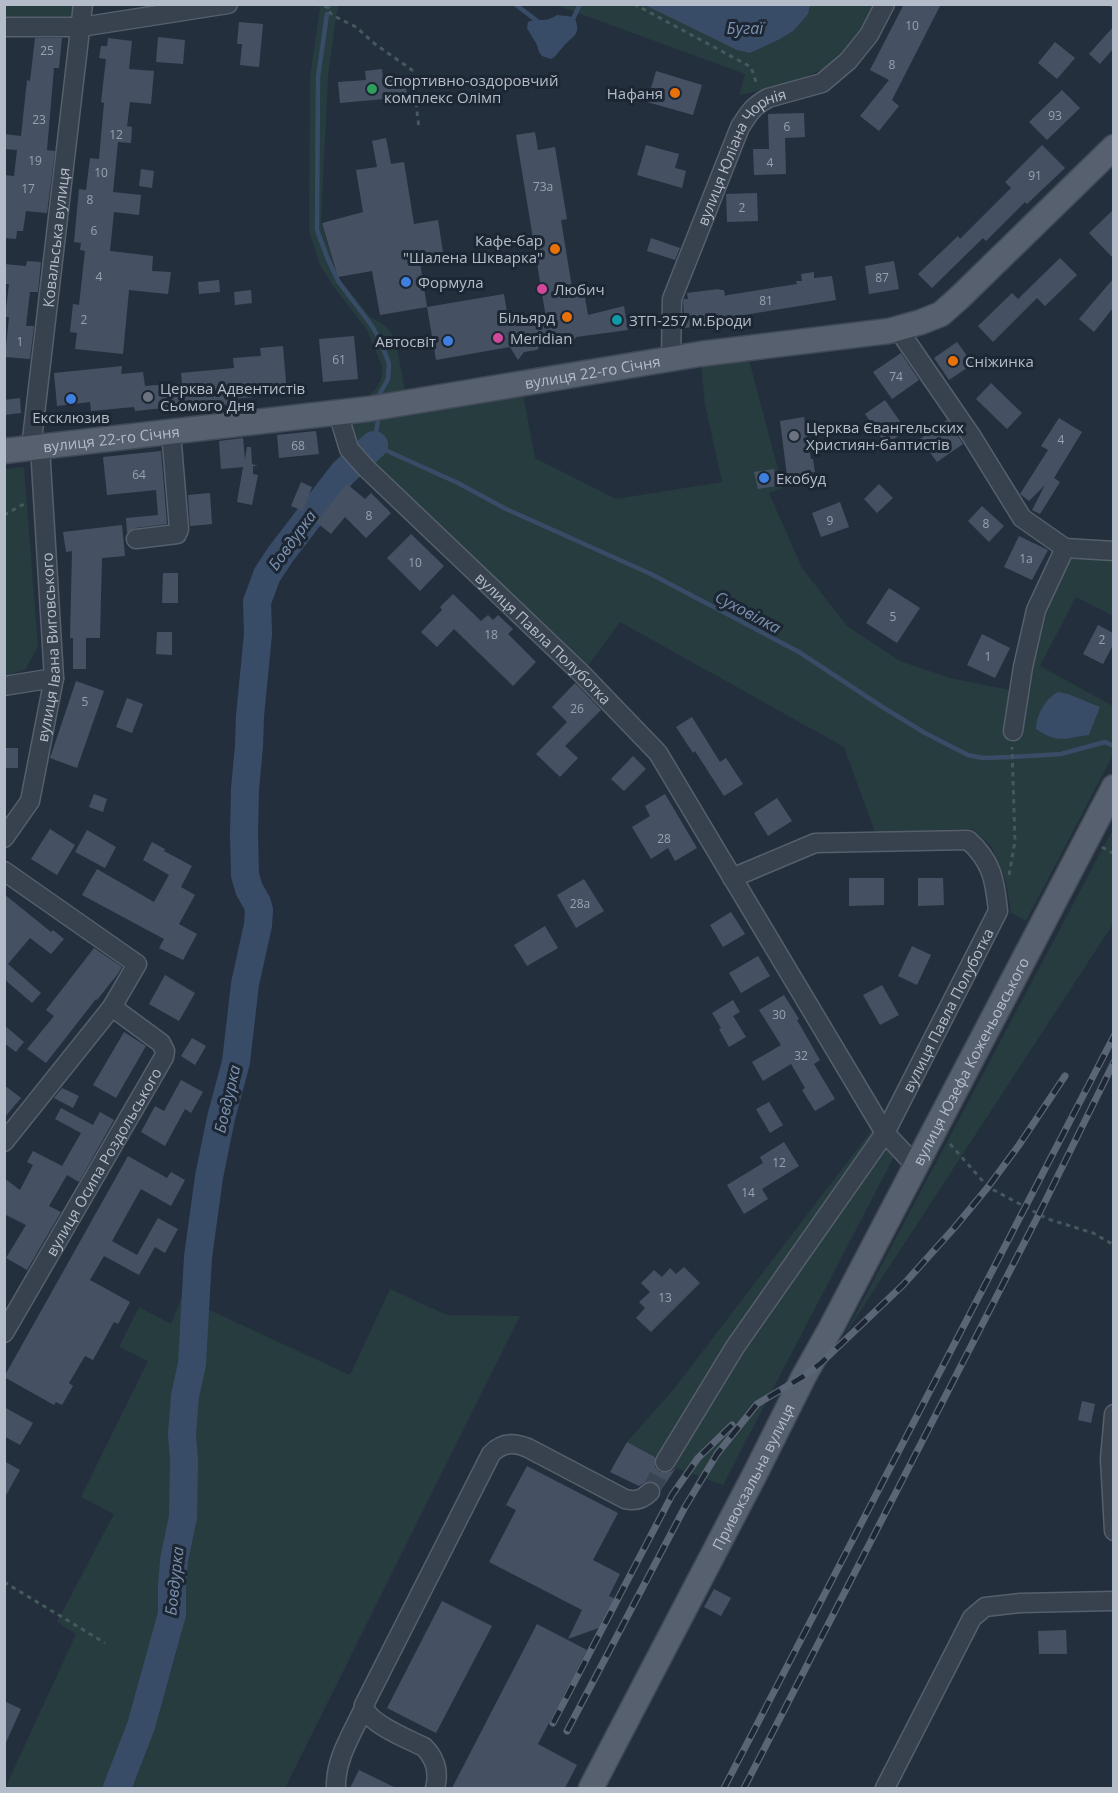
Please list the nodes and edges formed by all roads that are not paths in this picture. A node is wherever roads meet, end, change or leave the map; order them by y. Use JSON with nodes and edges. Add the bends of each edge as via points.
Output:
{"nodes":[{"id":1,"x":83,"y":4,"type":"edge"},
{"id":2,"x":228,"y":4,"type":"edge"},
{"id":3,"x":885,"y":4,"type":"edge"},
{"id":4,"x":4,"y":27,"type":"edge"},
{"id":5,"x":81,"y":27,"type":"junction"},
{"id":6,"x":1113,"y":147,"type":"edge"},
{"id":7,"x":898,"y":329,"type":"junction"},
{"id":8,"x":671,"y":359,"type":"junction"},
{"id":9,"x":338,"y":413,"type":"junction"},
{"id":10,"x":171,"y":432,"type":"junction"},
{"id":11,"x":35,"y":448,"type":"junction"},
{"id":12,"x":4,"y":451,"type":"edge"},
{"id":13,"x":136,"y":539,"type":"dead end"},
{"id":14,"x":1065,"y":548,"type":"junction"},
{"id":15,"x":1113,"y":551,"type":"edge"},
{"id":16,"x":54,"y":678,"type":"junction"},
{"id":17,"x":4,"y":686,"type":"edge"},
{"id":18,"x":1013,"y":732,"type":"dead end"},
{"id":19,"x":1113,"y":787,"type":"edge"},
{"id":20,"x":4,"y":838,"type":"edge"},
{"id":21,"x":4,"y":871,"type":"edge"},
{"id":22,"x":732,"y":878,"type":"junction"},
{"id":23,"x":112,"y":1007,"type":"junction"},
{"id":24,"x":885,"y":1133,"type":"junction"},
{"id":25,"x":4,"y":1142,"type":"edge"},
{"id":26,"x":916,"y":1166,"type":"junction"},
{"id":27,"x":4,"y":1333,"type":"edge"},
{"id":28,"x":1113,"y":1414,"type":"edge"},
{"id":29,"x":665,"y":1462,"type":"tunnel mouth"},
{"id":30,"x":650,"y":1492,"type":"dead end"},
{"id":31,"x":1113,"y":1531,"type":"edge"},
{"id":32,"x":1113,"y":1601,"type":"edge"},
{"id":33,"x":364,"y":1708,"type":"junction"},
{"id":34,"x":336,"y":1788,"type":"edge"},
{"id":35,"x":435,"y":1788,"type":"edge"},
{"id":36,"x":591,"y":1788,"type":"edge"},
{"id":37,"x":885,"y":1788,"type":"edge"}],
"edges":[{"from":1,"to":5,"type":"street","name":"Ковальська вулиця"},
{"from":2,"to":5,"type":"street"},
{"from":3,"to":8,"type":"street","name":"вулиця Юліана Чорнія","via":[[869,35],[848,61],[822,83],[762,101],[740,127],[672,299]]},
{"from":4,"to":5,"type":"street"},
{"from":5,"to":11,"type":"street","name":"Ковальська вулиця"},
{"from":6,"to":7,"type":"main road","name":"вулиця 22-го Січня","via":[[959,298],[940,314]]},
{"from":7,"to":8,"type":"main road","name":"вулиця 22-го Січня"},
{"from":7,"to":14,"type":"street","via":[[1022,518]]},
{"from":8,"to":9,"type":"main road","name":"вулиця 22-го Січня"},
{"from":9,"to":10,"type":"main road","name":"вулиця 22-го Січня"},
{"from":9,"to":22,"type":"street","name":"вулиця Павла Полуботка","via":[[349,449],[363,464],[582,674],[658,753]]},
{"from":10,"to":11,"type":"main road","name":"вулиця 22-го Січня"},
{"from":10,"to":13,"type":"street","via":[[179,529],[177,534]]},
{"from":11,"to":12,"type":"main road","name":"вулиця 22-го Січня"},
{"from":11,"to":16,"type":"street","name":"вулиця Івана Виговського","via":[[42,492]]},
{"from":14,"to":15,"type":"street"},
{"from":14,"to":18,"type":"street","via":[[1036,610]]},
{"from":16,"to":17,"type":"street"},
{"from":16,"to":20,"type":"street","name":"вулиця Івана Виговського","via":[[30,801]]},
{"from":19,"to":26,"type":"main road","name":"вулиця Юзефа Коженьовського"},
{"from":21,"to":23,"type":"street","via":[[137,964]]},
{"from":22,"to":24,"type":"street","name":"вулиця Павла Полуботка"},
{"from":22,"to":24,"type":"street","name":"вулиця Павла Полуботка","via":[[815,843],[968,840],[981,851],[995,884],[998,911]]},
{"from":23,"to":25,"type":"street"},
{"from":23,"to":27,"type":"street","name":"вулиця Осипа Роздольського","via":[[162,1043],[164,1057]]},
{"from":24,"to":26,"type":"street","name":"вулиця Юзефа Коженьовського"},
{"from":24,"to":29,"type":"street","via":[[735,1347]]},
{"from":26,"to":36,"type":"main road","name":"Привокзальна вулиця"},
{"from":28,"to":31,"type":"street"},
{"from":30,"to":33,"type":"street","via":[[631,1501],[521,1445],[508,1443],[496,1449]]},
{"from":32,"to":37,"type":"street","via":[[985,1607],[972,1618]]},
{"from":33,"to":34,"type":"street","via":[[340,1756]]},
{"from":33,"to":35,"type":"street","via":[[376,1722],[424,1747],[438,1773]]}]}
